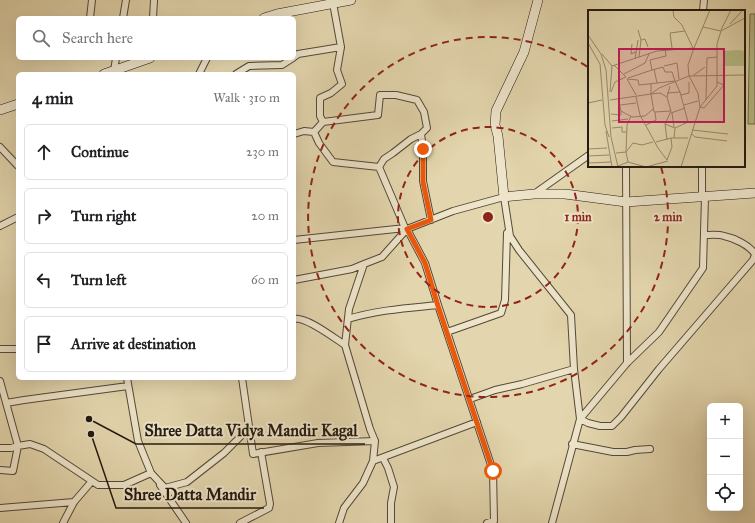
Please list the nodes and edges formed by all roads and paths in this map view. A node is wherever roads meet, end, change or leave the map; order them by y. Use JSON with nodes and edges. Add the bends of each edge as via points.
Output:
{"nodes":[{"id":1,"x":92,"y":0,"type":"edge"},
{"id":2,"x":126,"y":0,"type":"edge"},
{"id":3,"x":154,"y":0,"type":"edge"},
{"id":4,"x":351,"y":0,"type":"edge"},
{"id":5,"x":538,"y":0,"type":"edge"},
{"id":6,"x":333,"y":3,"type":"junction"},
{"id":7,"x":90,"y":16,"type":"edge"},
{"id":8,"x":123,"y":16,"type":"edge"},
{"id":9,"x":153,"y":16,"type":"edge"},
{"id":10,"x":270,"y":16,"type":"edge"},
{"id":11,"x":341,"y":48,"type":"junction"},
{"id":12,"x":296,"y":56,"type":"edge"},
{"id":13,"x":116,"y":60,"type":"edge"},
{"id":14,"x":145,"y":60,"type":"edge"},
{"id":15,"x":206,"y":60,"type":"edge"},
{"id":16,"x":290,"y":60,"type":"edge"},
{"id":17,"x":124,"y":70,"type":"edge"},
{"id":18,"x":114,"y":71,"type":"junction"},
{"id":19,"x":111,"y":72,"type":"edge"},
{"id":20,"x":200,"y":72,"type":"edge"},
{"id":21,"x":239,"y":72,"type":"edge"},
{"id":22,"x":16,"y":105,"type":"edge"},
{"id":23,"x":0,"y":110,"type":"edge"},
{"id":24,"x":323,"y":122,"type":"junction"},
{"id":25,"x":314,"y":132,"type":"junction"},
{"id":26,"x":296,"y":133,"type":"edge"},
{"id":27,"x":421,"y":134,"type":"junction"},
{"id":28,"x":0,"y":147,"type":"edge"},
{"id":29,"x":588,"y":156,"type":"edge"},
{"id":30,"x":16,"y":164,"type":"edge"},
{"id":31,"x":379,"y":167,"type":"junction"},
{"id":32,"x":626,"y":167,"type":"edge"},
{"id":33,"x":702,"y":167,"type":"edge"},
{"id":34,"x":755,"y":193,"type":"edge"},
{"id":35,"x":534,"y":194,"type":"junction"},
{"id":36,"x":504,"y":197,"type":"junction"},
{"id":37,"x":703,"y":197,"type":"junction"},
{"id":38,"x":626,"y":202,"type":"junction"},
{"id":39,"x":16,"y":218,"type":"edge"},
{"id":40,"x":431,"y":220,"type":"junction"},
{"id":41,"x":508,"y":223,"type":"junction"},
{"id":42,"x":0,"y":226,"type":"edge"},
{"id":43,"x":407,"y":229,"type":"junction"},
{"id":44,"x":704,"y":235,"type":"junction"},
{"id":45,"x":296,"y":240,"type":"edge"},
{"id":46,"x":755,"y":255,"type":"edge"},
{"id":47,"x":364,"y":264,"type":"junction"},
{"id":48,"x":296,"y":280,"type":"edge"},
{"id":49,"x":438,"y":306,"type":"junction"},
{"id":50,"x":296,"y":318,"type":"edge"},
{"id":51,"x":348,"y":319,"type":"junction"},
{"id":52,"x":447,"y":332,"type":"junction"},
{"id":53,"x":345,"y":345,"type":"junction"},
{"id":54,"x":0,"y":349,"type":"edge"},
{"id":55,"x":16,"y":349,"type":"edge"},
{"id":56,"x":627,"y":363,"type":"junction"},
{"id":57,"x":574,"y":369,"type":"junction"},
{"id":58,"x":127,"y":380,"type":"edge"},
{"id":59,"x":242,"y":380,"type":"edge"},
{"id":60,"x":0,"y":381,"type":"edge"},
{"id":61,"x":128,"y":386,"type":"junction"},
{"id":62,"x":470,"y":399,"type":"junction"},
{"id":63,"x":6,"y":403,"type":"junction"},
{"id":64,"x":580,"y":419,"type":"junction"},
{"id":65,"x":477,"y":422,"type":"junction"},
{"id":66,"x":249,"y":428,"type":"junction"},
{"id":67,"x":375,"y":441,"type":"junction"},
{"id":68,"x":572,"y":444,"type":"junction"},
{"id":69,"x":18,"y":446,"type":"junction"},
{"id":70,"x":0,"y":448,"type":"edge"},
{"id":71,"x":650,"y":449,"type":"dead end"},
{"id":72,"x":261,"y":452,"type":"junction"},
{"id":73,"x":383,"y":458,"type":"junction"},
{"id":74,"x":373,"y":461,"type":"junction"},
{"id":75,"x":0,"y":470,"type":"edge"},
{"id":76,"x":151,"y":473,"type":"junction"},
{"id":77,"x":92,"y":481,"type":"junction"},
{"id":78,"x":74,"y":502,"type":"junction"},
{"id":79,"x":0,"y":508,"type":"edge"},
{"id":80,"x":494,"y":521,"type":"junction"},
{"id":81,"x":63,"y":523,"type":"edge"},
{"id":82,"x":186,"y":523,"type":"edge"},
{"id":83,"x":240,"y":523,"type":"edge"},
{"id":84,"x":339,"y":523,"type":"edge"},
{"id":85,"x":391,"y":523,"type":"edge"},
{"id":86,"x":487,"y":523,"type":"edge"},
{"id":87,"x":501,"y":523,"type":"edge"},
{"id":88,"x":552,"y":523,"type":"edge"}],
"edges":[{"from":1,"to":7,"type":"street"},
{"from":2,"to":8,"type":"street"},
{"from":3,"to":9,"type":"street"},
{"from":4,"to":6,"type":"main road"},
{"from":5,"to":36,"type":"main road","via":[[524,52],[496,111],[495,125]]},
{"from":6,"to":10,"type":"main road"},
{"from":6,"to":11,"type":"street"},
{"from":11,"to":12,"type":"street"},
{"from":11,"to":24,"type":"street","via":[[337,70],[342,84],[320,98],[320,116]]},
{"from":13,"to":18,"type":"street"},
{"from":14,"to":17,"type":"main road"},
{"from":15,"to":20,"type":"street"},
{"from":16,"to":21,"type":"street","via":[[282,65],[249,66]]},
{"from":17,"to":18,"type":"main road"},
{"from":18,"to":19,"type":"main road"},
{"from":22,"to":23,"type":"main road"},
{"from":24,"to":25,"type":"street"},
{"from":24,"to":27,"type":"street","via":[[378,115],[380,95],[396,95],[417,100],[424,112],[427,128]]},
{"from":25,"to":26,"type":"street"},
{"from":25,"to":31,"type":"street","via":[[333,162]]},
{"from":27,"to":31,"type":"street","via":[[411,138],[384,158]]},
{"from":27,"to":40,"type":"street","via":[[423,182]]},
{"from":28,"to":30,"type":"street"},
{"from":29,"to":35,"type":"street"},
{"from":31,"to":45,"type":"street","via":[[405,228]]},
{"from":32,"to":38,"type":"street"},
{"from":33,"to":37,"type":"street"},
{"from":34,"to":37,"type":"main road"},
{"from":35,"to":36,"type":"main road"},
{"from":35,"to":38,"type":"main road","via":[[565,194]]},
{"from":36,"to":40,"type":"street"},
{"from":36,"to":41,"type":"street"},
{"from":37,"to":38,"type":"main road"},
{"from":37,"to":44,"type":"street"},
{"from":38,"to":56,"type":"street"},
{"from":39,"to":42,"type":"street"},
{"from":40,"to":43,"type":"street"},
{"from":41,"to":52,"type":"street","via":[[505,300],[501,313]]},
{"from":41,"to":57,"type":"street","via":[[510,236],[519,250],[570,315]]},
{"from":43,"to":47,"type":"street","via":[[382,257]]},
{"from":43,"to":49,"type":"street","via":[[425,263]]},
{"from":44,"to":46,"type":"street","via":[[735,240],[752,250]]},
{"from":44,"to":56,"type":"street","via":[[703,268],[659,332]]},
{"from":46,"to":64,"type":"street","via":[[728,291],[612,426],[600,426]]},
{"from":47,"to":48,"type":"street","via":[[352,269]]},
{"from":47,"to":51,"type":"street"},
{"from":49,"to":51,"type":"street","via":[[364,314]]},
{"from":49,"to":52,"type":"street"},
{"from":50,"to":53,"type":"street","via":[[312,324]]},
{"from":51,"to":53,"type":"street"},
{"from":52,"to":62,"type":"street"},
{"from":53,"to":67,"type":"street"},
{"from":54,"to":55,"type":"street"},
{"from":56,"to":64,"type":"street"},
{"from":57,"to":62,"type":"street"},
{"from":57,"to":64,"type":"street"},
{"from":58,"to":61,"type":"street"},
{"from":59,"to":66,"type":"street"},
{"from":60,"to":63,"type":"street"},
{"from":61,"to":63,"type":"street"},
{"from":61,"to":76,"type":"street","via":[[138,441]]},
{"from":62,"to":65,"type":"street"},
{"from":63,"to":69,"type":"street"},
{"from":64,"to":68,"type":"street"},
{"from":65,"to":73,"type":"street"},
{"from":65,"to":80,"type":"street","via":[[493,471]]},
{"from":66,"to":72,"type":"street","via":[[253,454]]},
{"from":66,"to":76,"type":"street","via":[[224,453],[187,482],[165,488]]},
{"from":67,"to":72,"type":"street","via":[[318,443]]},
{"from":67,"to":74,"type":"street"},
{"from":68,"to":71,"type":"street","via":[[613,452]]},
{"from":68,"to":88,"type":"street"},
{"from":69,"to":70,"type":"street"},
{"from":69,"to":75,"type":"street","via":[[13,471]]},
{"from":69,"to":77,"type":"street","via":[[30,444],[44,449]]},
{"from":72,"to":83,"type":"street","via":[[269,508]]},
{"from":73,"to":74,"type":"street"},
{"from":73,"to":85,"type":"street","via":[[394,487]]},
{"from":74,"to":84,"type":"street","via":[[363,484],[344,508]]},
{"from":76,"to":77,"type":"street","via":[[124,486],[98,486]]},
{"from":76,"to":82,"type":"street"},
{"from":77,"to":78,"type":"street"},
{"from":78,"to":79,"type":"street"},
{"from":78,"to":81,"type":"street"},
{"from":80,"to":86,"type":"street"},
{"from":80,"to":87,"type":"street"}]}
